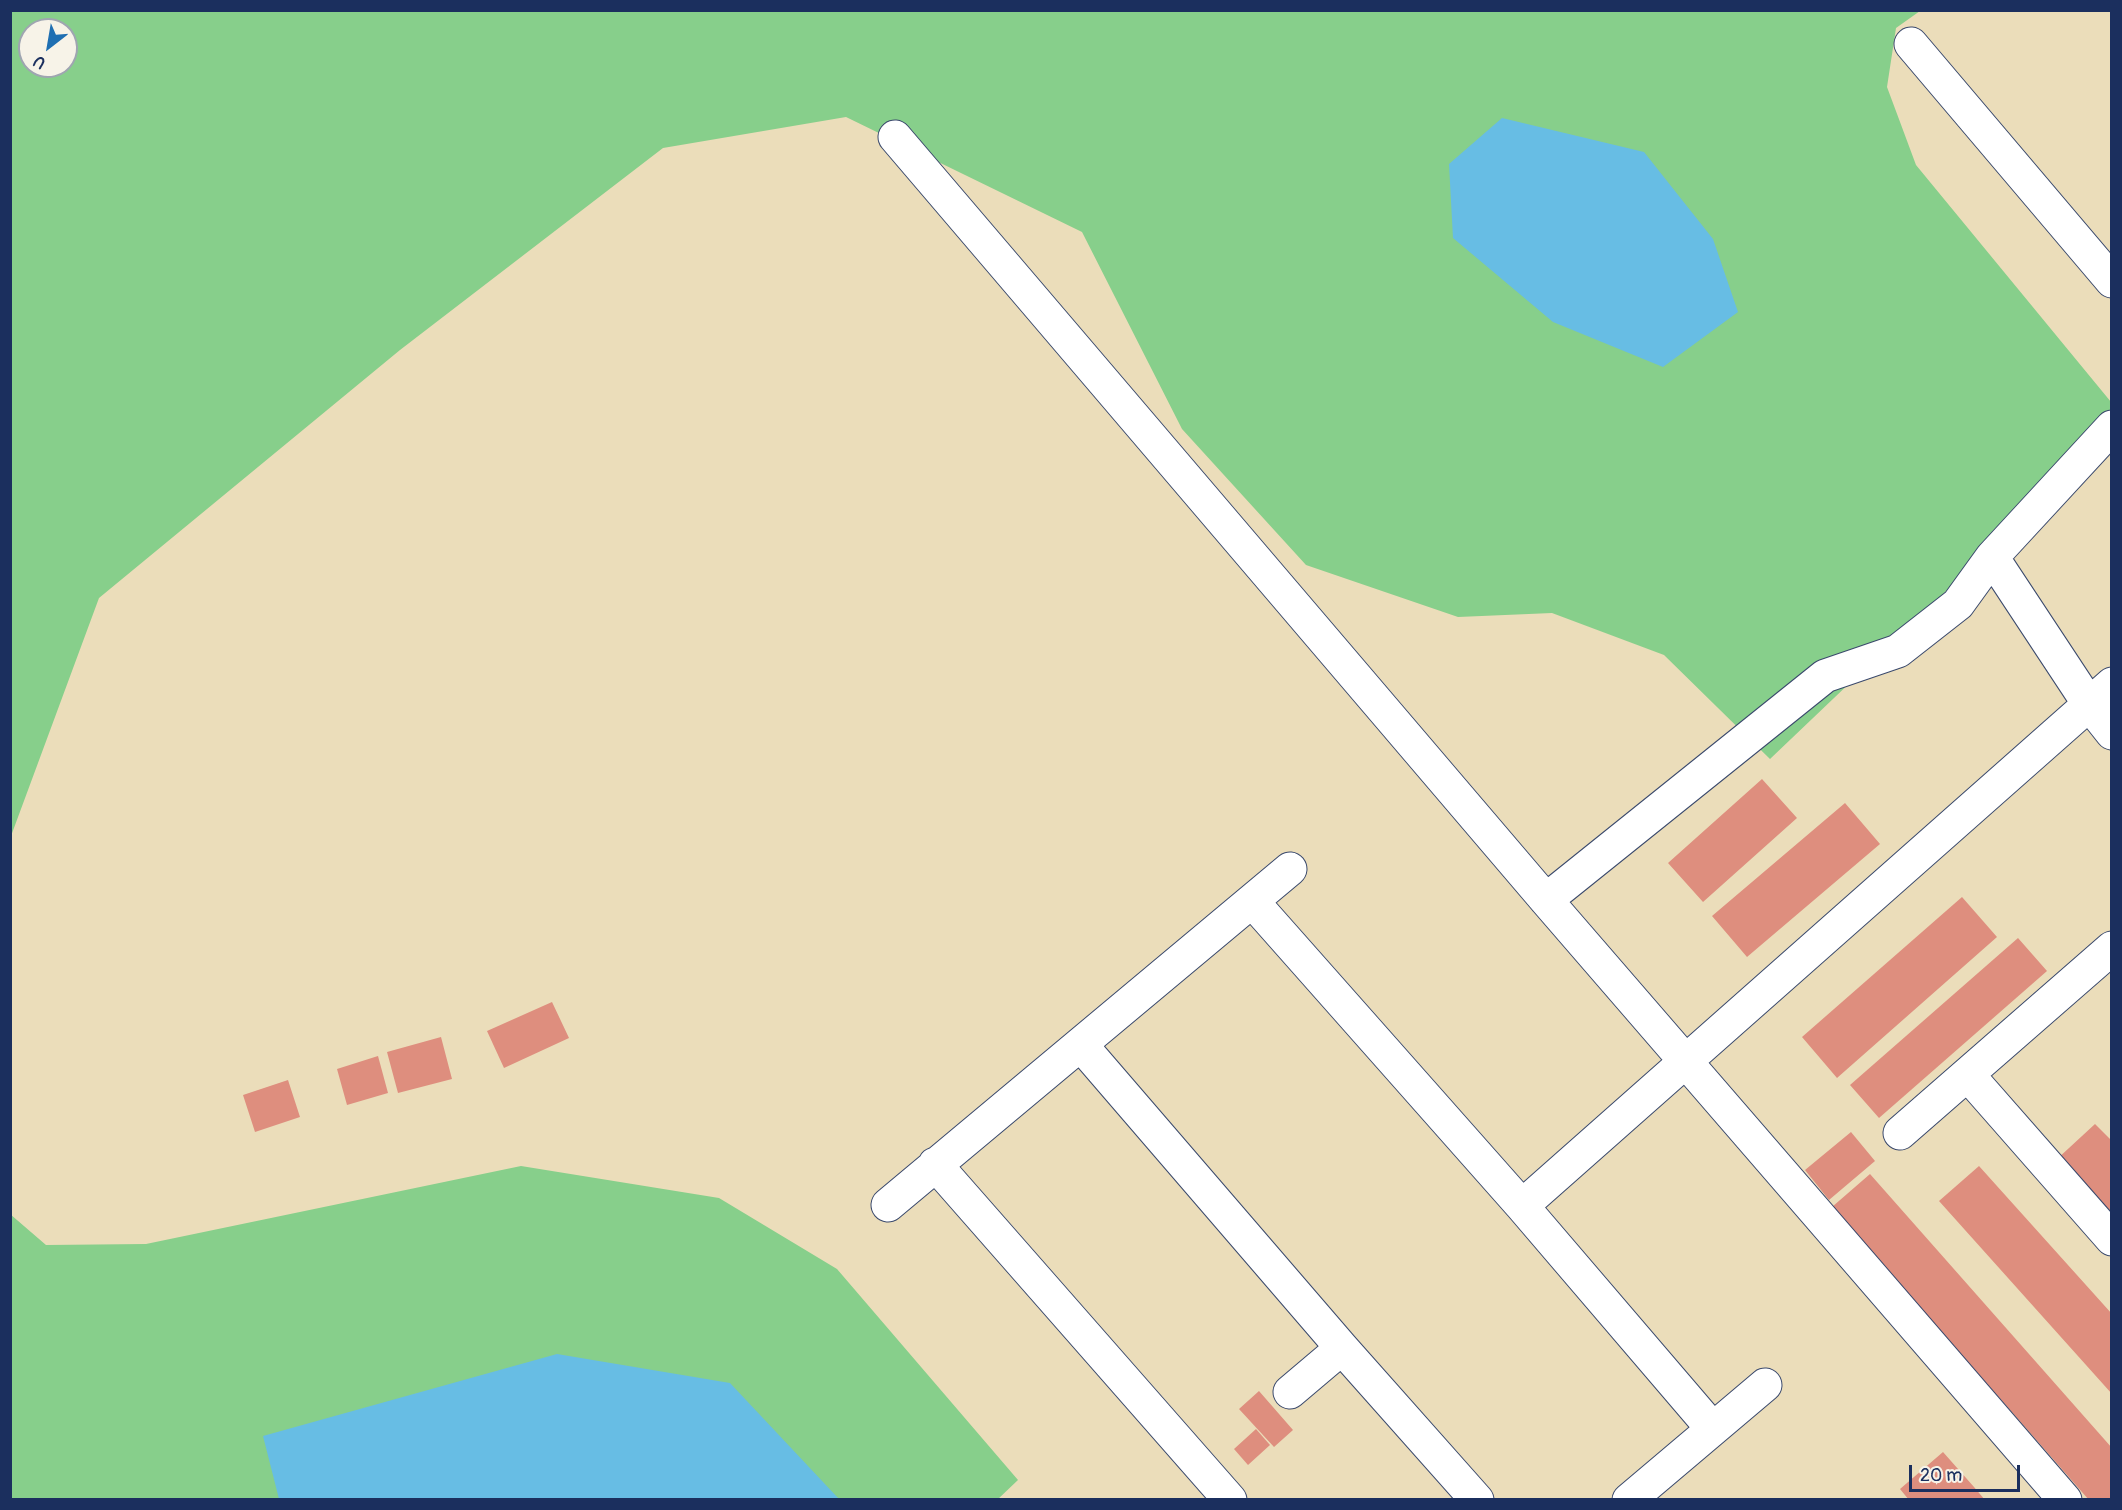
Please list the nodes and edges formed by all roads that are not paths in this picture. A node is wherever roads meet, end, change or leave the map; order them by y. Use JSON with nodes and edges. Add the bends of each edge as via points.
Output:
{"nodes":[{"id":1,"x":1911,"y":44,"type":"dead end"},
{"id":2,"x":896,"y":137,"type":"dead end"},
{"id":3,"x":2112,"y":281,"type":"edge"},
{"id":4,"x":2112,"y":427,"type":"edge"},
{"id":5,"x":1992,"y":557,"type":"junction"},
{"id":6,"x":2100,"y":694,"type":"edge"},
{"id":7,"x":2112,"y":733,"type":"edge"},
{"id":8,"x":1290,"y":869,"type":"dead end"},
{"id":9,"x":1546,"y":900,"type":"junction"},
{"id":10,"x":1252,"y":902,"type":"junction"},
{"id":11,"x":2109,"y":954,"type":"edge"},
{"id":12,"x":1081,"y":1045,"type":"junction"},
{"id":13,"x":1687,"y":1062,"type":"junction"},
{"id":14,"x":1968,"y":1075,"type":"junction"},
{"id":15,"x":1900,"y":1133,"type":"dead end"},
{"id":16,"x":935,"y":1164,"type":"junction"},
{"id":17,"x":888,"y":1205,"type":"dead end"},
{"id":18,"x":1521,"y":1206,"type":"junction"},
{"id":19,"x":2112,"y":1239,"type":"edge"},
{"id":20,"x":1342,"y":1348,"type":"junction"},
{"id":21,"x":1765,"y":1384,"type":"dead end"},
{"id":22,"x":1290,"y":1392,"type":"dead end"},
{"id":23,"x":1712,"y":1428,"type":"junction"},
{"id":24,"x":1230,"y":1500,"type":"edge"},
{"id":25,"x":1477,"y":1500,"type":"edge"},
{"id":26,"x":1629,"y":1500,"type":"edge"},
{"id":27,"x":2065,"y":1500,"type":"edge"}],
"edges":[{"from":1,"to":3,"type":"street"},
{"from":2,"to":9,"type":"street"},
{"from":4,"to":5,"type":"street"},
{"from":5,"to":6,"type":"street"},
{"from":5,"to":9,"type":"street","via":[[1958,604],[1898,651],[1825,676]]},
{"from":6,"to":7,"type":"street"},
{"from":6,"to":13,"type":"street"},
{"from":8,"to":10,"type":"street"},
{"from":9,"to":13,"type":"street"},
{"from":10,"to":12,"type":"street"},
{"from":10,"to":18,"type":"street"},
{"from":11,"to":14,"type":"street"},
{"from":12,"to":16,"type":"street"},
{"from":12,"to":20,"type":"street"},
{"from":13,"to":18,"type":"street"},
{"from":13,"to":27,"type":"street"},
{"from":14,"to":15,"type":"street"},
{"from":14,"to":19,"type":"street"},
{"from":16,"to":17,"type":"street"},
{"from":16,"to":24,"type":"street"},
{"from":18,"to":23,"type":"street"},
{"from":20,"to":22,"type":"street"},
{"from":20,"to":25,"type":"street"},
{"from":21,"to":23,"type":"street"},
{"from":23,"to":26,"type":"street"}]}
